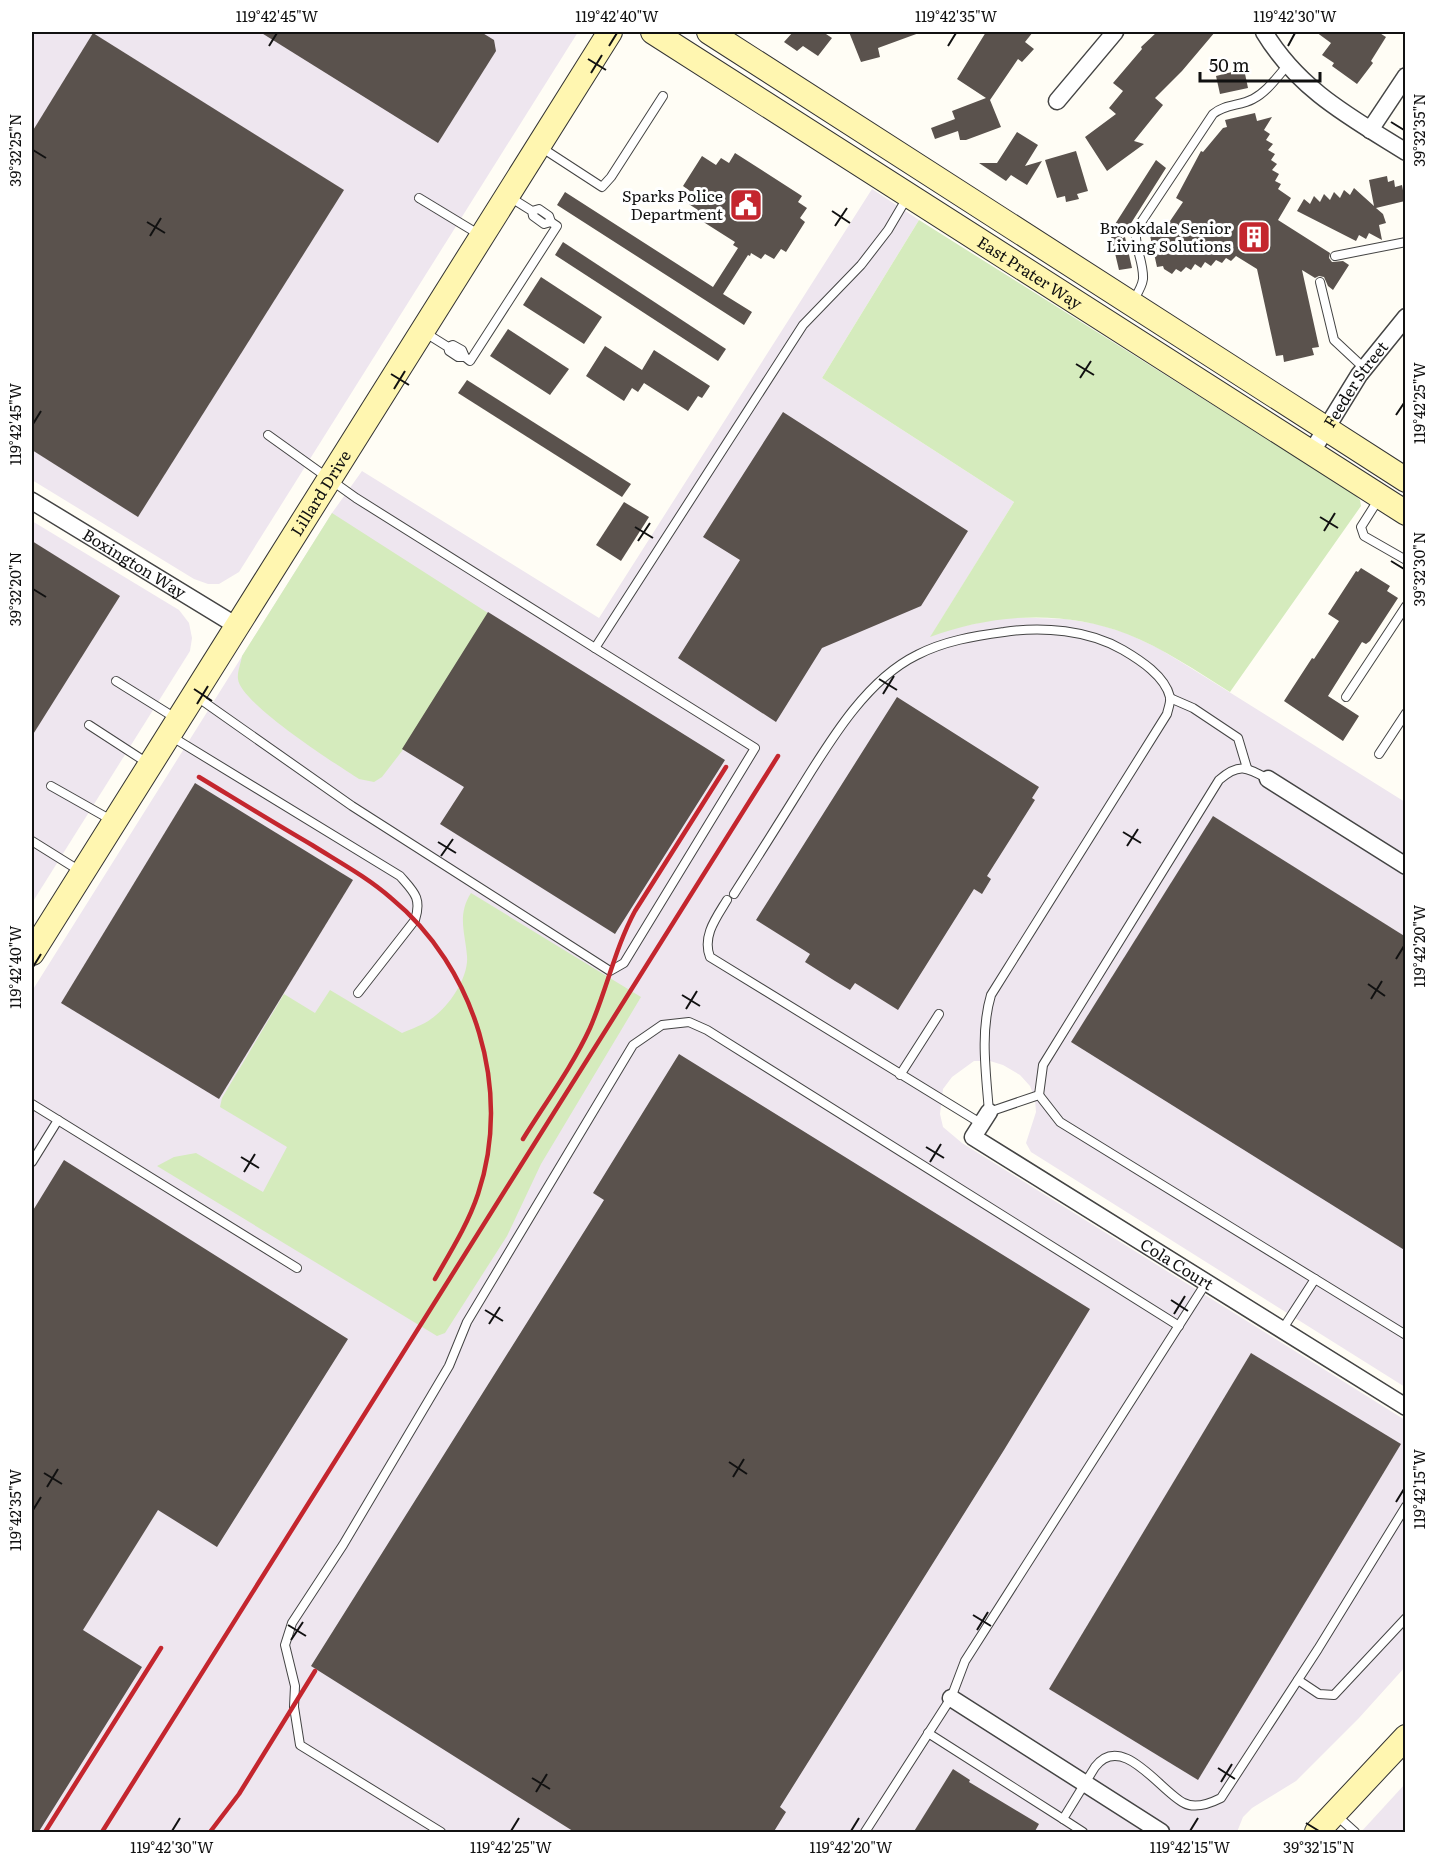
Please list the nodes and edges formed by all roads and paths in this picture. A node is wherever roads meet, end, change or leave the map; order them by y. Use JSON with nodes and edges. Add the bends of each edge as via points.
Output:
{"nodes":[{"id":1,"x":610,"y":32,"type":"edge"},
{"id":2,"x":653,"y":32,"type":"edge"},
{"id":3,"x":709,"y":32,"type":"edge"},
{"id":4,"x":1114,"y":32,"type":"edge"},
{"id":5,"x":1264,"y":32,"type":"edge"},
{"id":6,"x":1287,"y":66,"type":"junction"},
{"id":7,"x":1406,"y":76,"type":"edge"},
{"id":8,"x":663,"y":96,"type":"dead end"},
{"id":9,"x":1057,"y":101,"type":"dead end"},
{"id":10,"x":1370,"y":130,"type":"junction"},
{"id":11,"x":539,"y":146,"type":"junction"},
{"id":12,"x":1406,"y":152,"type":"edge"},
{"id":13,"x":909,"y":194,"type":"junction"},
{"id":14,"x":507,"y":196,"type":"junction"},
{"id":15,"x":419,"y":198,"type":"dead end"},
{"id":16,"x":482,"y":236,"type":"junction"},
{"id":17,"x":1406,"y":242,"type":"edge"},
{"id":18,"x":1335,"y":256,"type":"dead end"},
{"id":19,"x":1320,"y":282,"type":"dead end"},
{"id":20,"x":1132,"y":304,"type":"junction"},
{"id":21,"x":1406,"y":317,"type":"edge"},
{"id":22,"x":422,"y":332,"type":"junction"},
{"id":23,"x":1364,"y":368,"type":"junction"},
{"id":24,"x":1326,"y":429,"type":"junction"},
{"id":25,"x":268,"y":435,"type":"dead end"},
{"id":26,"x":1311,"y":453,"type":"junction"},
{"id":27,"x":329,"y":478,"type":"junction"},
{"id":28,"x":1406,"y":480,"type":"edge"},
{"id":29,"x":1380,"y":497,"type":"junction"},
{"id":30,"x":32,"y":501,"type":"edge"},
{"id":31,"x":1406,"y":513,"type":"edge"},
{"id":32,"x":1406,"y":560,"type":"edge"},
{"id":33,"x":1406,"y":606,"type":"edge"},
{"id":34,"x":237,"y":626,"type":"junction"},
{"id":35,"x":596,"y":648,"type":"junction"},
{"id":36,"x":116,"y":681,"type":"dead end"},
{"id":37,"x":194,"y":695,"type":"junction"},
{"id":38,"x":1346,"y":697,"type":"dead end"},
{"id":39,"x":1170,"y":698,"type":"junction"},
{"id":40,"x":1406,"y":713,"type":"edge"},
{"id":41,"x":89,"y":725,"type":"dead end"},
{"id":42,"x":174,"y":727,"type":"junction"},
{"id":43,"x":1379,"y":754,"type":"dead end"},
{"id":44,"x":150,"y":765,"type":"junction"},
{"id":45,"x":1247,"y":768,"type":"junction"},
{"id":46,"x":1268,"y":779,"type":"joint"},
{"id":47,"x":51,"y":786,"type":"dead end"},
{"id":48,"x":114,"y":822,"type":"junction"},
{"id":49,"x":32,"y":841,"type":"edge"},
{"id":50,"x":1406,"y":866,"type":"edge"},
{"id":51,"x":82,"y":873,"type":"junction"},
{"id":52,"x":32,"y":953,"type":"edge"},
{"id":53,"x":358,"y":993,"type":"dead end"},
{"id":54,"x":939,"y":1014,"type":"dead end"},
{"id":55,"x":900,"y":1075,"type":"junction"},
{"id":56,"x":1039,"y":1095,"type":"junction"},
{"id":57,"x":32,"y":1104,"type":"edge"},
{"id":58,"x":985,"y":1118,"type":"junction"},
{"id":59,"x":58,"y":1120,"type":"junction"},
{"id":60,"x":32,"y":1162,"type":"edge"},
{"id":61,"x":297,"y":1268,"type":"dead end"},
{"id":62,"x":1315,"y":1279,"type":"junction"},
{"id":63,"x":1206,"y":1283,"type":"junction"},
{"id":64,"x":1179,"y":1326,"type":"junction"},
{"id":65,"x":1282,"y":1330,"type":"junction"},
{"id":66,"x":1406,"y":1335,"type":"edge"},
{"id":67,"x":1406,"y":1407,"type":"edge"},
{"id":68,"x":1406,"y":1506,"type":"edge"},
{"id":69,"x":1406,"y":1618,"type":"edge"},
{"id":70,"x":1298,"y":1680,"type":"junction"},
{"id":71,"x":951,"y":1698,"type":"junction"},
{"id":72,"x":928,"y":1733,"type":"junction"},
{"id":73,"x":1406,"y":1737,"type":"edge"},
{"id":74,"x":1085,"y":1784,"type":"junction"},
{"id":75,"x":1335,"y":1814,"type":"junction"},
{"id":76,"x":1063,"y":1820,"type":"junction"},
{"id":77,"x":866,"y":1832,"type":"edge"},
{"id":78,"x":441,"y":1833,"type":"edge"},
{"id":79,"x":1083,"y":1833,"type":"edge"},
{"id":80,"x":1161,"y":1833,"type":"edge"},
{"id":81,"x":1317,"y":1833,"type":"edge"},
{"id":82,"x":1354,"y":1833,"type":"edge"}],
"edges":[{"from":1,"to":11,"type":"main road","name":"Lillard Drive"},
{"from":2,"to":13,"type":"main road","name":"East Prater Way"},
{"from":3,"to":20,"type":"main road","name":"East Prater Way"},
{"from":4,"to":9,"type":"street"},
{"from":5,"to":6,"type":"street"},
{"from":6,"to":10,"type":"street","via":[[1315,93]]},
{"from":6,"to":20,"type":"lane","via":[[1261,94],[1221,107],[1213,114],[1136,230],[1143,276]]},
{"from":7,"to":10,"type":"street"},
{"from":8,"to":11,"type":"lane","via":[[602,187]]},
{"from":10,"to":12,"type":"street"},
{"from":11,"to":14,"type":"main road","name":"Lillard Drive"},
{"from":13,"to":26,"type":"main road","name":"East Prater Way"},
{"from":13,"to":35,"type":"lane","via":[[861,265],[803,325]]},
{"from":14,"to":16,"type":"main road","name":"Lillard Drive"},
{"from":14,"to":22,"type":"lane","via":[[532,211],[544,224],[551,222],[557,226],[470,360],[458,357]]},
{"from":15,"to":16,"type":"lane"},
{"from":16,"to":22,"type":"main road","name":"Lillard Drive"},
{"from":17,"to":18,"type":"lane"},
{"from":19,"to":23,"type":"lane","via":[[1334,340]]},
{"from":20,"to":24,"type":"main road","name":"East Prater Way"},
{"from":21,"to":23,"type":"street","name":"Feeder Street"},
{"from":22,"to":27,"type":"main road","name":"Lillard Drive"},
{"from":23,"to":24,"type":"street","name":"Feeder Street"},
{"from":24,"to":26,"type":"street","name":"Feeder Street"},
{"from":24,"to":28,"type":"main road","name":"East Prater Way"},
{"from":25,"to":27,"type":"lane"},
{"from":26,"to":29,"type":"main road","name":"East Prater Way"},
{"from":27,"to":34,"type":"main road","name":"Lillard Drive"},
{"from":27,"to":35,"type":"lane"},
{"from":29,"to":31,"type":"main road","name":"East Prater Way"},
{"from":29,"to":32,"type":"lane","via":[[1361,527],[1364,536]]},
{"from":30,"to":34,"type":"street","name":"Boxington Way"},
{"from":33,"to":38,"type":"lane"},
{"from":34,"to":37,"type":"main road","name":"Lillard Drive"},
{"from":35,"to":37,"type":"lane","via":[[755,748],[624,963],[610,971],[334,794]]},
{"from":36,"to":42,"type":"lane"},
{"from":37,"to":42,"type":"main road","name":"Lillard Drive"},
{"from":39,"to":45,"type":"lane","via":[[1193,708],[1238,738]]},
{"from":39,"to":55,"type":"lane","via":[[1153,671],[1108,641],[1066,631],[1016,630],[960,638],[916,655],[879,682],[849,715],[731,897],[709,933],[706,947],[710,957]]},
{"from":39,"to":58,"type":"lane","via":[[1167,714],[991,995],[985,1014]]},
{"from":40,"to":43,"type":"lane"},
{"from":41,"to":44,"type":"lane"},
{"from":42,"to":44,"type":"main road","name":"Lillard Drive"},
{"from":42,"to":53,"type":"lane","via":[[400,876],[415,894],[419,907],[415,920]]},
{"from":44,"to":48,"type":"main road","name":"Lillard Drive"},
{"from":45,"to":46,"type":"lane"},
{"from":45,"to":56,"type":"lane","via":[[1232,769],[1219,780],[1043,1065]]},
{"from":46,"to":50,"type":"street"},
{"from":47,"to":48,"type":"lane"},
{"from":48,"to":51,"type":"main road","name":"Lillard Drive"},
{"from":49,"to":51,"type":"lane"},
{"from":51,"to":52,"type":"main road","name":"Lillard Drive","via":[[41,931]]},
{"from":54,"to":55,"type":"lane"},
{"from":55,"to":58,"type":"lane"},
{"from":56,"to":58,"type":"lane"},
{"from":56,"to":62,"type":"lane","via":[[1060,1122]]},
{"from":57,"to":59,"type":"lane"},
{"from":58,"to":63,"type":"street","name":"Cola Court","via":[[974,1137]]},
{"from":59,"to":60,"type":"lane"},
{"from":59,"to":61,"type":"lane"},
{"from":62,"to":65,"type":"lane"},
{"from":62,"to":66,"type":"lane"},
{"from":63,"to":64,"type":"lane"},
{"from":63,"to":65,"type":"street","name":"Cola Court"},
{"from":64,"to":71,"type":"lane","via":[[965,1661]]},
{"from":64,"to":78,"type":"lane","via":[[706,1030],[689,1022],[662,1025],[633,1045],[467,1322],[449,1366],[292,1623],[285,1645],[295,1686],[300,1745]]},
{"from":65,"to":67,"type":"street","name":"Cola Court"},
{"from":68,"to":70,"type":"lane"},
{"from":69,"to":70,"type":"lane","via":[[1334,1695],[1319,1694]]},
{"from":70,"to":74,"type":"lane","via":[[1221,1798],[1206,1805],[1186,1804],[1143,1768],[1124,1758],[1109,1756],[1100,1760]]},
{"from":71,"to":72,"type":"lane"},
{"from":71,"to":74,"type":"street"},
{"from":72,"to":76,"type":"lane"},
{"from":72,"to":77,"type":"lane"},
{"from":73,"to":75,"type":"main road"},
{"from":74,"to":76,"type":"lane"},
{"from":74,"to":80,"type":"street"},
{"from":75,"to":81,"type":"main road"},
{"from":75,"to":82,"type":"lane"},
{"from":76,"to":79,"type":"lane"}]}
